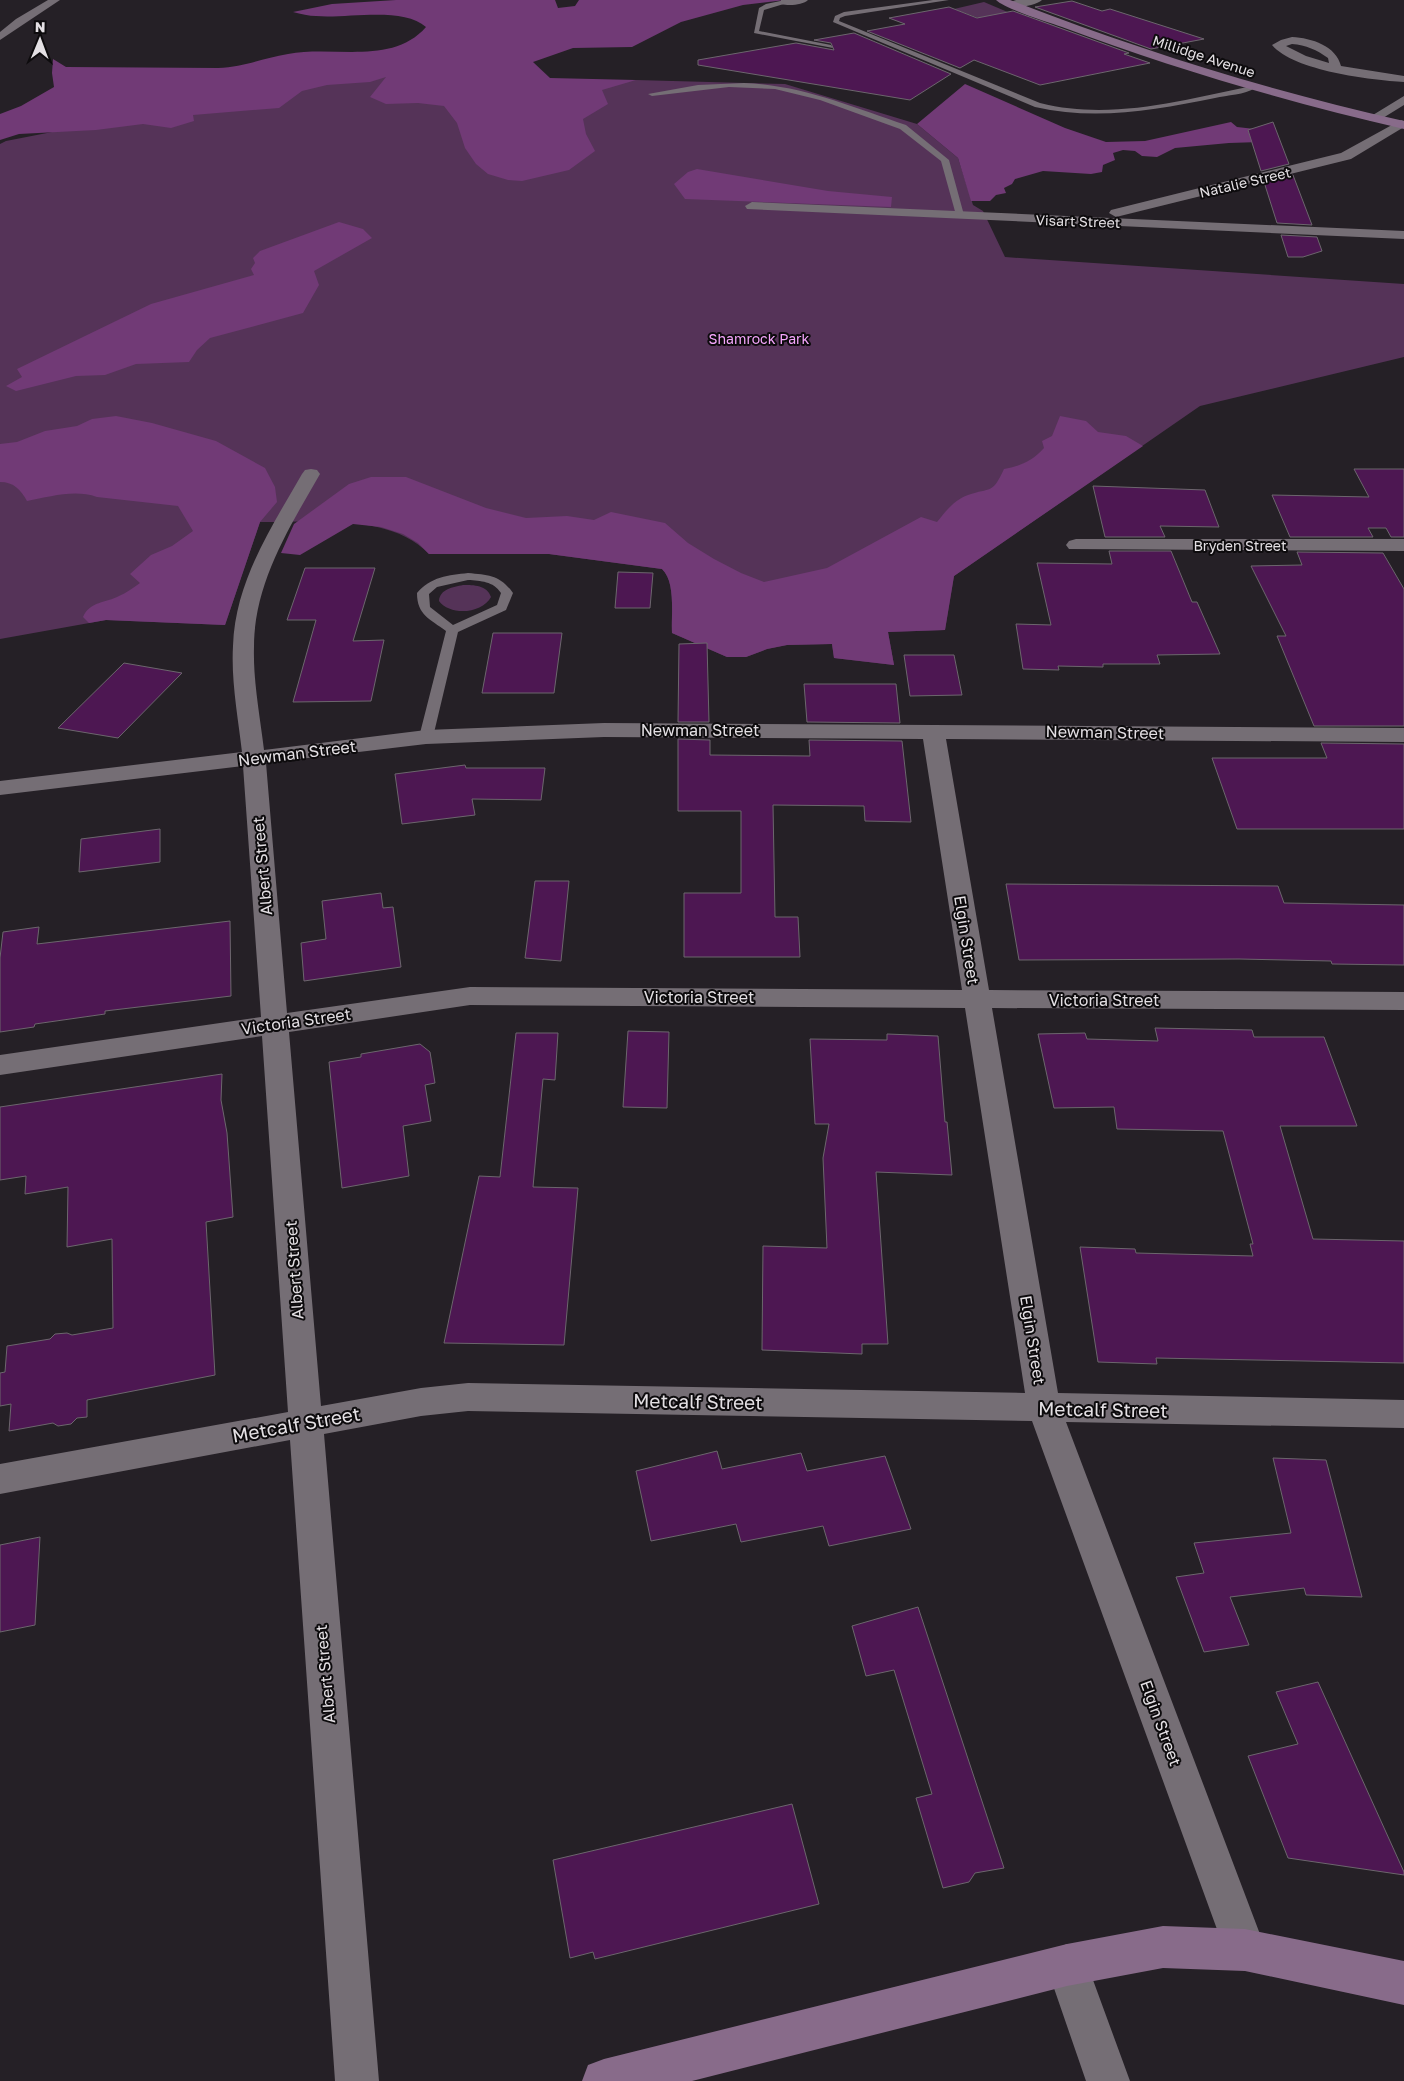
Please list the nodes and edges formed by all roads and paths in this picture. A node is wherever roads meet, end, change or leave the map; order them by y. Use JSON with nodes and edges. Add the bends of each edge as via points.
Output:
{"nodes":[{"id":1,"x":55,"y":0,"type":"edge"},
{"id":2,"x":802,"y":0,"type":"edge"},
{"id":3,"x":946,"y":0,"type":"edge"},
{"id":4,"x":1037,"y":0,"type":"edge"},
{"id":5,"x":785,"y":2,"type":"joint"},
{"id":6,"x":1005,"y":2,"type":"edge"},
{"id":7,"x":2,"y":34,"type":"edge"},
{"id":8,"x":831,"y":47,"type":"dead end"},
{"id":9,"x":1336,"y":69,"type":"dead end"},
{"id":10,"x":1404,"y":79,"type":"edge"},
{"id":11,"x":1252,"y":88,"type":"junction"},
{"id":12,"x":652,"y":94,"type":"dead end"},
{"id":13,"x":1404,"y":100,"type":"edge"},
{"id":14,"x":1374,"y":118,"type":"junction"},
{"id":15,"x":1402,"y":125,"type":"edge"},
{"id":16,"x":752,"y":206,"type":"dead end"},
{"id":17,"x":960,"y":216,"type":"junction"},
{"id":18,"x":1082,"y":221,"type":"junction"},
{"id":19,"x":1404,"y":235,"type":"edge"},
{"id":20,"x":311,"y":474,"type":"dead end"},
{"id":21,"x":1076,"y":545,"type":"dead end"},
{"id":22,"x":1404,"y":545,"type":"edge"},
{"id":23,"x":452,"y":630,"type":"junction"},
{"id":24,"x":933,"y":731,"type":"junction"},
{"id":25,"x":1404,"y":735,"type":"edge"},
{"id":26,"x":426,"y":736,"type":"junction"},
{"id":27,"x":254,"y":758,"type":"junction"},
{"id":28,"x":0,"y":788,"type":"edge"},
{"id":29,"x":977,"y":999,"type":"junction"},
{"id":30,"x":1404,"y":1001,"type":"edge"},
{"id":31,"x":274,"y":1024,"type":"junction"},
{"id":32,"x":0,"y":1065,"type":"edge"},
{"id":33,"x":1044,"y":1408,"type":"junction"},
{"id":34,"x":1404,"y":1414,"type":"edge"},
{"id":35,"x":306,"y":1422,"type":"junction"},
{"id":36,"x":0,"y":1479,"type":"edge"},
{"id":37,"x":1245,"y":1950,"type":"junction"},
{"id":38,"x":1067,"y":1965,"type":"junction"},
{"id":39,"x":1404,"y":1983,"type":"edge"},
{"id":40,"x":358,"y":2081,"type":"edge"},
{"id":41,"x":604,"y":2081,"type":"edge"},
{"id":42,"x":1108,"y":2081,"type":"edge"}],
"edges":[{"from":1,"to":7,"type":"street"},
{"from":2,"to":5,"type":"street"},
{"from":3,"to":11,"type":"lane","via":[[844,14],[837,17],[836,22],[1058,111],[1124,110]]},
{"from":4,"to":6,"type":"street"},
{"from":5,"to":8,"type":"lane","via":[[761,9],[756,32]]},
{"from":6,"to":11,"type":"street","name":"Millidge Avenue"},
{"from":9,"to":10,"type":"street"},
{"from":11,"to":14,"type":"street","name":"Millidge Avenue"},
{"from":12,"to":17,"type":"lane","via":[[719,86],[775,87],[903,127],[945,160]]},
{"from":13,"to":14,"type":"street"},
{"from":14,"to":15,"type":"street","name":"Millidge Avenue"},
{"from":15,"to":18,"type":"street","name":"Natalie Street","via":[[1336,160]]},
{"from":16,"to":17,"type":"street","name":"Visart Street"},
{"from":17,"to":18,"type":"street","name":"Visart Street"},
{"from":18,"to":19,"type":"street","name":"Visart Street"},
{"from":20,"to":27,"type":"street","name":"Albert Street","via":[[266,554],[253,585],[246,615],[243,645]]},
{"from":21,"to":22,"type":"street","name":"Bryden Street"},
{"from":23,"to":23,"type":"lane","via":[[502,607],[507,593],[503,586],[489,579],[470,576],[443,580],[425,591],[421,598],[423,605]]},
{"from":23,"to":26,"type":"lane"},
{"from":24,"to":25,"type":"street","name":"Newman Street"},
{"from":24,"to":26,"type":"street","name":"Newman Street","via":[[604,730]]},
{"from":24,"to":29,"type":"street","name":"Elgin Street"},
{"from":26,"to":27,"type":"street","name":"Newman Street"},
{"from":27,"to":28,"type":"street","name":"Newman Street"},
{"from":27,"to":31,"type":"street","name":"Albert Street"},
{"from":29,"to":30,"type":"street","name":"Victoria Street"},
{"from":29,"to":31,"type":"street","name":"Victoria Street","via":[[486,996],[433,1000]]},
{"from":29,"to":33,"type":"street","name":"Elgin Street"},
{"from":31,"to":32,"type":"street","name":"Victoria Street"},
{"from":31,"to":35,"type":"street","name":"Albert Street"},
{"from":33,"to":34,"type":"street","name":"Metcalf Street"},
{"from":33,"to":35,"type":"street","name":"Metcalf Street","via":[[468,1397]]},
{"from":33,"to":37,"type":"street","name":"Elgin Street"},
{"from":35,"to":36,"type":"street","name":"Metcalf Street"},
{"from":35,"to":40,"type":"street","name":"Albert Street"},
{"from":37,"to":38,"type":"street","via":[[1163,1947]]},
{"from":37,"to":39,"type":"street"},
{"from":38,"to":41,"type":"street"},
{"from":38,"to":42,"type":"street"}]}
